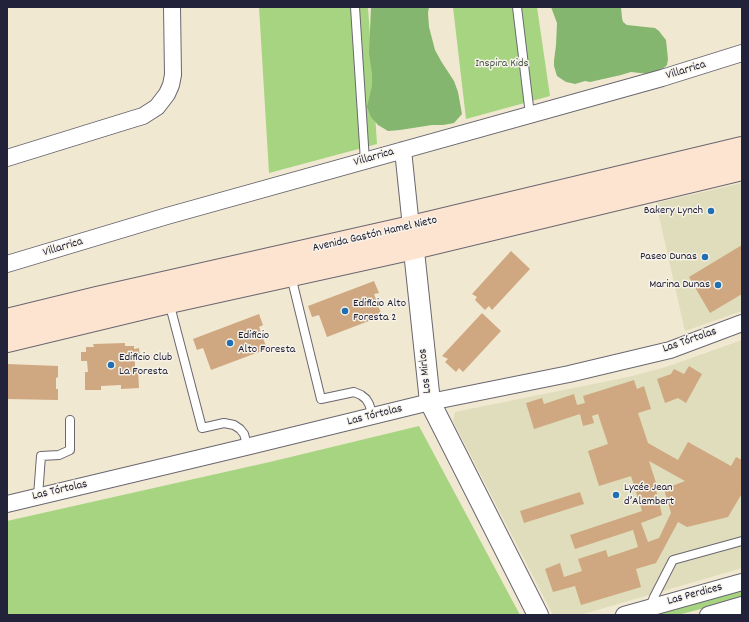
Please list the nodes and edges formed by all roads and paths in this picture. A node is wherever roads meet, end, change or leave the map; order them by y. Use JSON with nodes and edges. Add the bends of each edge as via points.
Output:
{"nodes":[{"id":1,"x":172,"y":7,"type":"edge"},
{"id":2,"x":355,"y":7,"type":"edge"},
{"id":3,"x":517,"y":7,"type":"edge"},
{"id":4,"x":742,"y":53,"type":"edge"},
{"id":5,"x":530,"y":115,"type":"junction"},
{"id":6,"x":742,"y":148,"type":"edge"},
{"id":7,"x":403,"y":150,"type":"junction"},
{"id":8,"x":7,"y":158,"type":"edge"},
{"id":9,"x":365,"y":161,"type":"junction"},
{"id":10,"x":742,"y":169,"type":"edge"},
{"id":11,"x":412,"y":237,"type":"junction"},
{"id":12,"x":7,"y":264,"type":"edge"},
{"id":13,"x":291,"y":274,"type":"junction"},
{"id":14,"x":169,"y":302,"type":"junction"},
{"id":15,"x":7,"y":320,"type":"edge"},
{"id":16,"x":742,"y":323,"type":"edge"},
{"id":17,"x":7,"y":341,"type":"edge"},
{"id":18,"x":430,"y":402,"type":"junction"},
{"id":19,"x":372,"y":417,"type":"junction"},
{"id":20,"x":70,"y":420,"type":"dead end"},
{"id":21,"x":246,"y":447,"type":"junction"},
{"id":22,"x":38,"y":496,"type":"junction"},
{"id":23,"x":7,"y":504,"type":"edge"},
{"id":24,"x":742,"y":541,"type":"edge"},
{"id":25,"x":742,"y":582,"type":"edge"},
{"id":26,"x":742,"y":605,"type":"edge"},
{"id":27,"x":650,"y":608,"type":"junction"},
{"id":28,"x":538,"y":615,"type":"edge"},
{"id":29,"x":624,"y":615,"type":"edge"},
{"id":30,"x":708,"y":615,"type":"edge"}],
"edges":[{"from":1,"to":8,"type":"street","via":[[173,75],[167,94],[157,107],[143,116]]},
{"from":2,"to":9,"type":"lane"},
{"from":3,"to":5,"type":"lane"},
{"from":4,"to":5,"type":"street","name":"Villarrica"},
{"from":5,"to":7,"type":"street","name":"Villarrica"},
{"from":6,"to":11,"type":"main road","name":"Avenida Gastón Hamel Nieto"},
{"from":7,"to":9,"type":"street","name":"Villarrica"},
{"from":7,"to":11,"type":"street","name":"Los Mirlos"},
{"from":9,"to":12,"type":"street","name":"Villarrica"},
{"from":10,"to":11,"type":"main road","name":"Avenida Gastón Hamel Nieto"},
{"from":11,"to":13,"type":"main road","name":"Avenida Gastón Hamel Nieto"},
{"from":11,"to":15,"type":"main road","name":"Avenida Gastón Hamel Nieto","via":[[97,298]]},
{"from":11,"to":18,"type":"street","name":"Los Mirlos"},
{"from":13,"to":14,"type":"main road","name":"Avenida Gastón Hamel Nieto"},
{"from":13,"to":19,"type":"lane","via":[[321,400],[354,392],[366,399]]},
{"from":14,"to":17,"type":"main road","name":"Avenida Gastón Hamel Nieto"},
{"from":14,"to":21,"type":"lane","via":[[202,428],[224,423],[234,425],[244,434]]},
{"from":16,"to":18,"type":"street","name":"Las Tórtolas","via":[[670,350],[569,374]]},
{"from":18,"to":19,"type":"street","name":"Las Tórtolas"},
{"from":18,"to":28,"type":"street","name":"Los Mirlos"},
{"from":19,"to":21,"type":"street","name":"Las Tórtolas"},
{"from":20,"to":22,"type":"lane","via":[[70,450],[59,455],[41,456]]},
{"from":21,"to":22,"type":"street","name":"Las Tórtolas"},
{"from":22,"to":23,"type":"street","name":"Las Tórtolas"},
{"from":24,"to":27,"type":"lane","via":[[673,560]]},
{"from":25,"to":27,"type":"street","name":"Las Perdices"},
{"from":26,"to":30,"type":"street","name":"Las Perdices"},
{"from":27,"to":29,"type":"street","name":"Las Perdices"}]}
